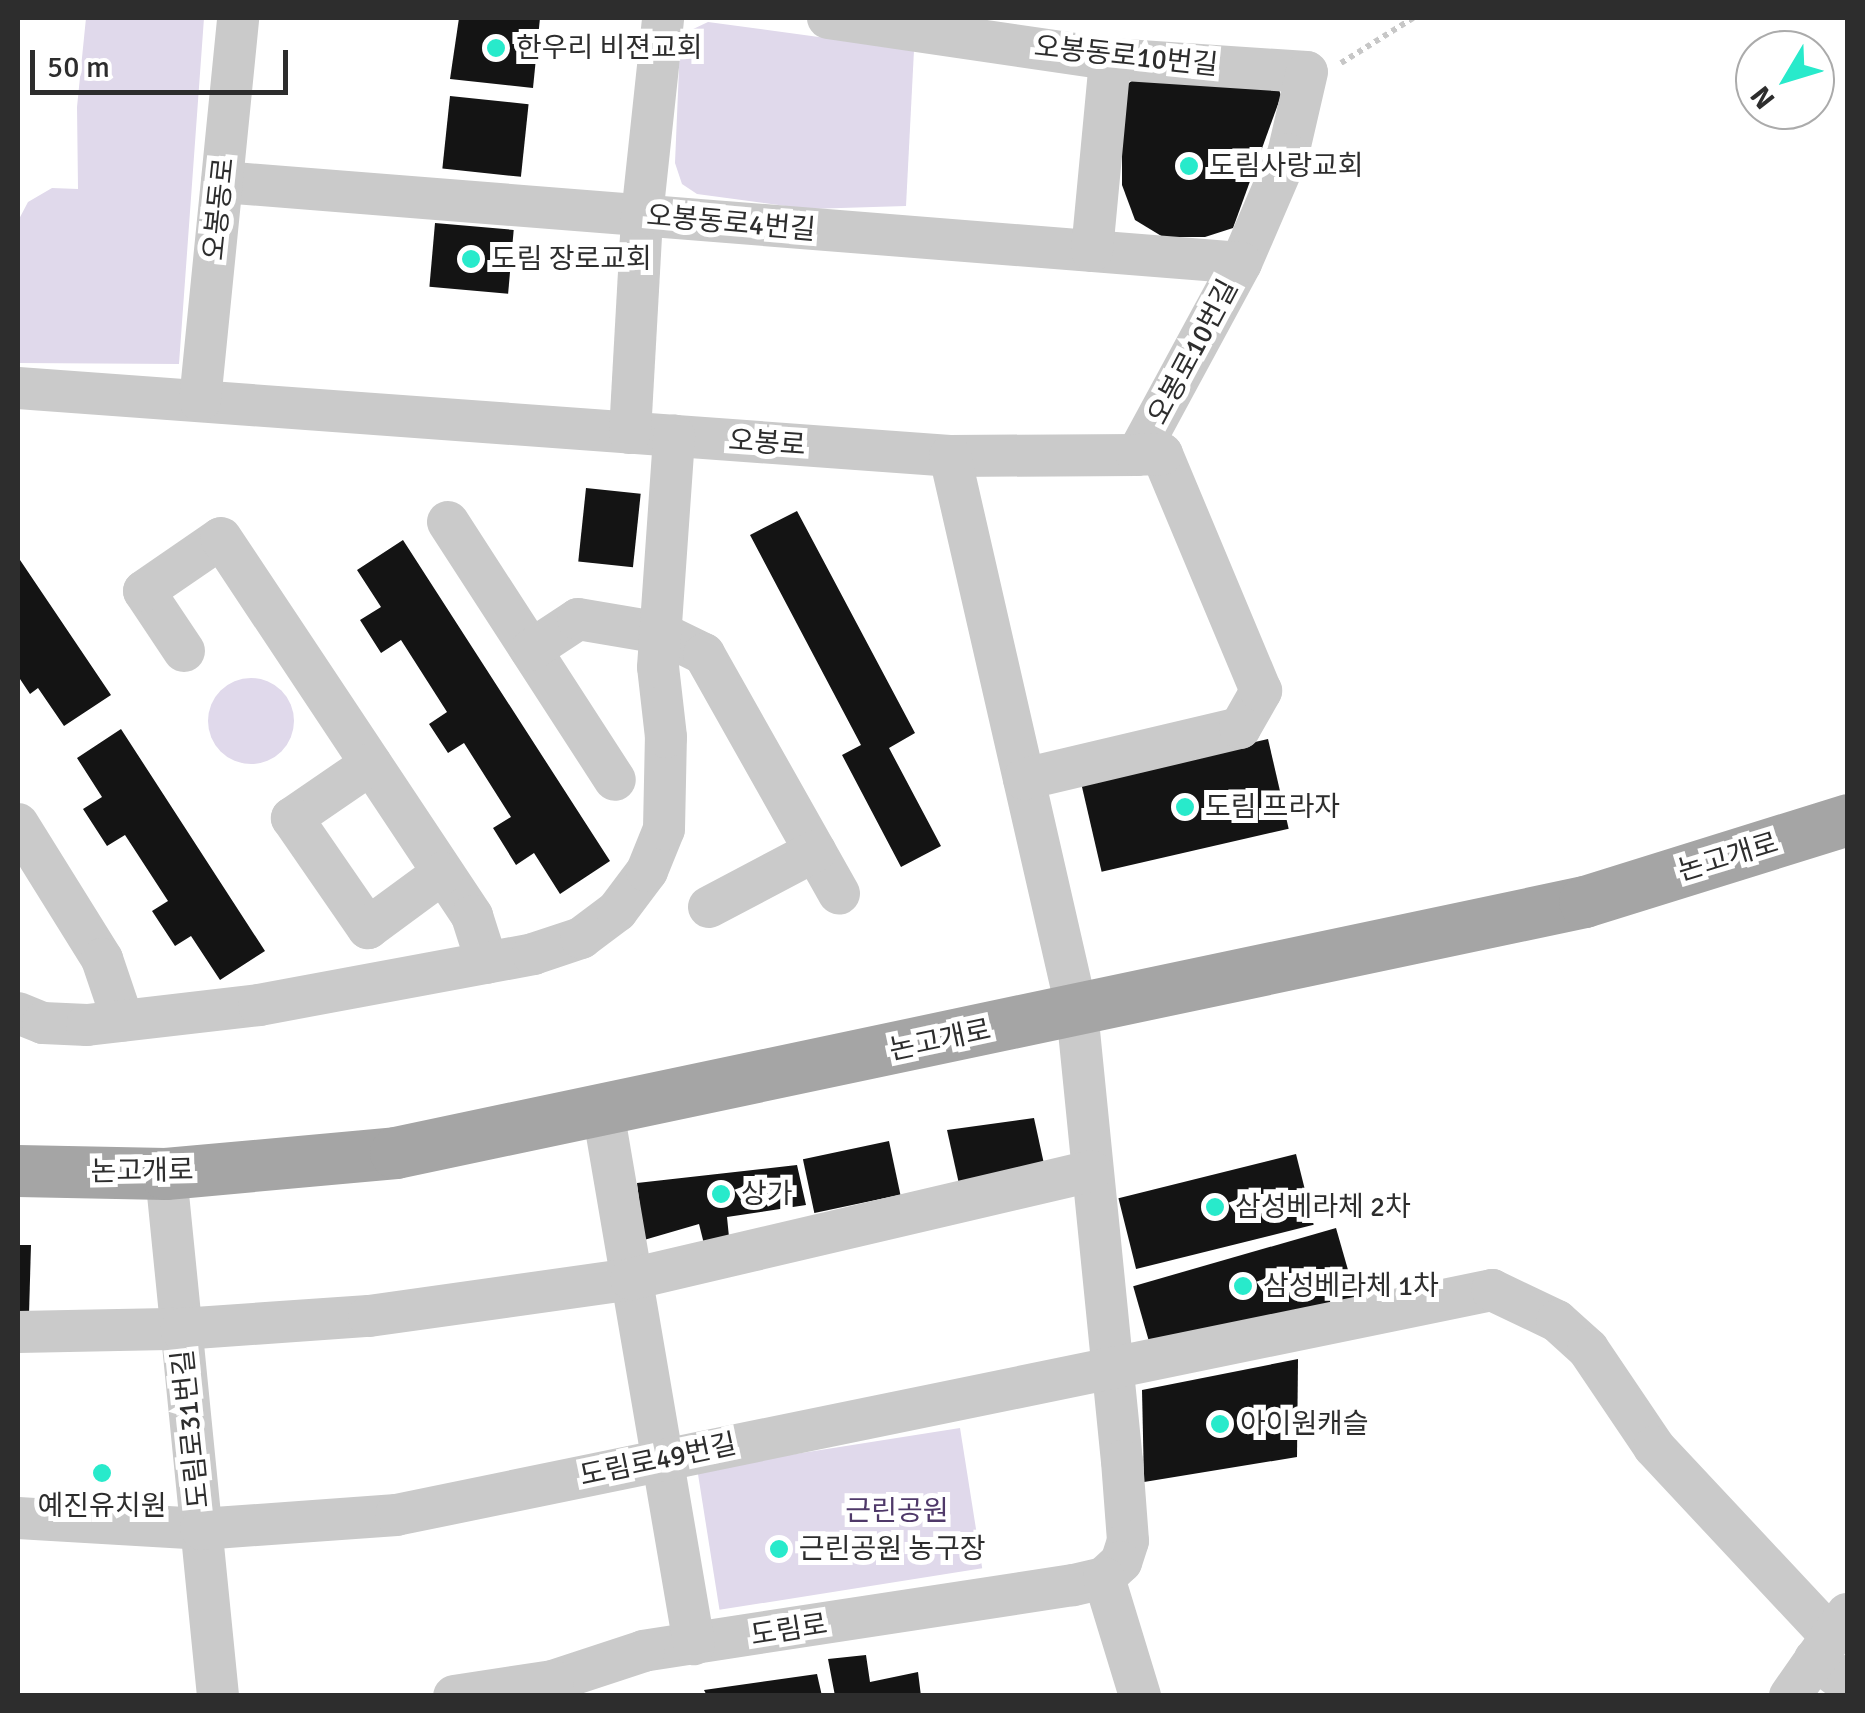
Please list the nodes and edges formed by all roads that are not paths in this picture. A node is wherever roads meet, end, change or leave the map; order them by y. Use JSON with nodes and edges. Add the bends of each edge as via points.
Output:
{"nodes":[{"id":1,"x":238,"y":18,"type":"edge"},
{"id":2,"x":663,"y":18,"type":"edge"},
{"id":3,"x":828,"y":18,"type":"edge"},
{"id":4,"x":1039,"y":33,"type":"edge"},
{"id":5,"x":1110,"y":59,"type":"junction"},
{"id":6,"x":1306,"y":72,"type":"joint"},
{"id":7,"x":222,"y":182,"type":"junction"},
{"id":8,"x":642,"y":216,"type":"junction"},
{"id":9,"x":1092,"y":251,"type":"junction"},
{"id":10,"x":1241,"y":263,"type":"junction"},
{"id":11,"x":18,"y":388,"type":"edge"},
{"id":12,"x":200,"y":401,"type":"junction"},
{"id":13,"x":630,"y":433,"type":"junction"},
{"id":14,"x":674,"y":436,"type":"junction"},
{"id":15,"x":1137,"y":454,"type":"junction"},
{"id":16,"x":950,"y":456,"type":"junction"},
{"id":17,"x":448,"y":522,"type":"dead end"},
{"id":18,"x":661,"y":633,"type":"junction"},
{"id":19,"x":531,"y":650,"type":"junction"},
{"id":20,"x":184,"y":651,"type":"dead end"},
{"id":21,"x":371,"y":764,"type":"junction"},
{"id":22,"x":1024,"y":779,"type":"junction"},
{"id":23,"x":615,"y":780,"type":"dead end"},
{"id":24,"x":1848,"y":820,"type":"edge"},
{"id":25,"x":23,"y":845,"type":"edge"},
{"id":26,"x":815,"y":851,"type":"junction"},
{"id":27,"x":443,"y":872,"type":"junction"},
{"id":28,"x":839,"y":894,"type":"dead end"},
{"id":29,"x":709,"y":907,"type":"dead end"},
{"id":30,"x":487,"y":963,"type":"junction"},
{"id":31,"x":1077,"y":1010,"type":"junction"},
{"id":32,"x":18,"y":1013,"type":"edge"},
{"id":33,"x":123,"y":1020,"type":"junction"},
{"id":34,"x":602,"y":1111,"type":"junction"},
{"id":35,"x":18,"y":1171,"type":"edge"},
{"id":36,"x":1091,"y":1171,"type":"junction"},
{"id":37,"x":166,"y":1174,"type":"junction"},
{"id":38,"x":631,"y":1279,"type":"junction"},
{"id":39,"x":181,"y":1330,"type":"junction"},
{"id":40,"x":18,"y":1332,"type":"edge"},
{"id":41,"x":1111,"y":1364,"type":"junction"},
{"id":42,"x":661,"y":1459,"type":"junction"},
{"id":43,"x":18,"y":1518,"type":"edge"},
{"id":44,"x":201,"y":1529,"type":"junction"},
{"id":45,"x":1112,"y":1570,"type":"junction"},
{"id":46,"x":694,"y":1644,"type":"junction"},
{"id":47,"x":1835,"y":1648,"type":"edge"},
{"id":48,"x":218,"y":1696,"type":"edge"},
{"id":49,"x":454,"y":1696,"type":"edge"},
{"id":50,"x":1140,"y":1696,"type":"edge"},
{"id":51,"x":1790,"y":1696,"type":"edge"}],
"edges":[{"from":1,"to":7,"type":"street","name":"오봉동로"},
{"from":2,"to":8,"type":"street"},
{"from":3,"to":4,"type":"street","name":"오봉동로10번길"},
{"from":4,"to":5,"type":"street","name":"오봉동로10번길"},
{"from":5,"to":6,"type":"street","name":"오봉동로10번길"},
{"from":5,"to":9,"type":"street"},
{"from":6,"to":10,"type":"street","name":"오봉로10번길","via":[[1288,154]]},
{"from":7,"to":8,"type":"street","name":"오봉동로4번길"},
{"from":7,"to":12,"type":"street","name":"오봉동로"},
{"from":8,"to":9,"type":"street","name":"오봉동로4번길"},
{"from":8,"to":13,"type":"street"},
{"from":9,"to":10,"type":"street","name":"오봉동로4번길"},
{"from":10,"to":15,"type":"street","name":"오봉로10번길"},
{"from":11,"to":12,"type":"street","name":"오봉로"},
{"from":12,"to":13,"type":"street","name":"오봉로"},
{"from":13,"to":14,"type":"street","name":"오봉로"},
{"from":14,"to":16,"type":"street","name":"오봉로"},
{"from":14,"to":18,"type":"street"},
{"from":15,"to":16,"type":"street","name":"오봉로10번길"},
{"from":15,"to":22,"type":"street","via":[[1162,454],[1261,691],[1240,728]]},
{"from":16,"to":22,"type":"street"},
{"from":17,"to":19,"type":"street"},
{"from":18,"to":19,"type":"street","via":[[578,619]]},
{"from":18,"to":26,"type":"street","via":[[704,654]]},
{"from":18,"to":30,"type":"street","via":[[664,829],[648,871],[617,912],[581,938]]},
{"from":19,"to":23,"type":"street"},
{"from":20,"to":21,"type":"street","via":[[144,591],[221,538]]},
{"from":21,"to":27,"type":"street"},
{"from":21,"to":27,"type":"street","via":[[292,818],[368,928]]},
{"from":22,"to":31,"type":"street"},
{"from":24,"to":31,"type":"main road","name":"논고개로","via":[[1585,902]]},
{"from":25,"to":33,"type":"street","via":[[102,959]]},
{"from":26,"to":28,"type":"street"},
{"from":26,"to":29,"type":"street"},
{"from":27,"to":30,"type":"street","via":[[472,916]]},
{"from":30,"to":33,"type":"street","via":[[259,1005]]},
{"from":31,"to":34,"type":"main road","name":"논고개로"},
{"from":31,"to":36,"type":"street"},
{"from":32,"to":33,"type":"street","via":[[43,1023]]},
{"from":34,"to":37,"type":"main road","name":"논고개로","via":[[396,1153]]},
{"from":34,"to":38,"type":"street"},
{"from":35,"to":37,"type":"main road","name":"논고개로"},
{"from":36,"to":38,"type":"street"},
{"from":36,"to":41,"type":"street"},
{"from":37,"to":39,"type":"street","name":"도림로31번길"},
{"from":38,"to":39,"type":"street","via":[[369,1316]]},
{"from":38,"to":42,"type":"street"},
{"from":39,"to":40,"type":"street","name":"도림로31번길"},
{"from":39,"to":44,"type":"street","name":"도림로31번길"},
{"from":41,"to":42,"type":"street","name":"도림로49번길"},
{"from":41,"to":45,"type":"street","via":[[1128,1541]]},
{"from":41,"to":47,"type":"street","name":"도림로49번길","via":[[1492,1290],[1557,1321],[1588,1349],[1654,1446]]},
{"from":42,"to":44,"type":"street","name":"도림로49번길","via":[[396,1516]]},
{"from":42,"to":46,"type":"street"},
{"from":43,"to":44,"type":"street","name":"도림로31번길"},
{"from":44,"to":48,"type":"street","name":"도림로31번길"},
{"from":45,"to":46,"type":"street","name":"도림로"},
{"from":45,"to":50,"type":"street"},
{"from":46,"to":49,"type":"street","name":"도림로","via":[[553,1680]]},
{"from":47,"to":51,"type":"street"}]}
